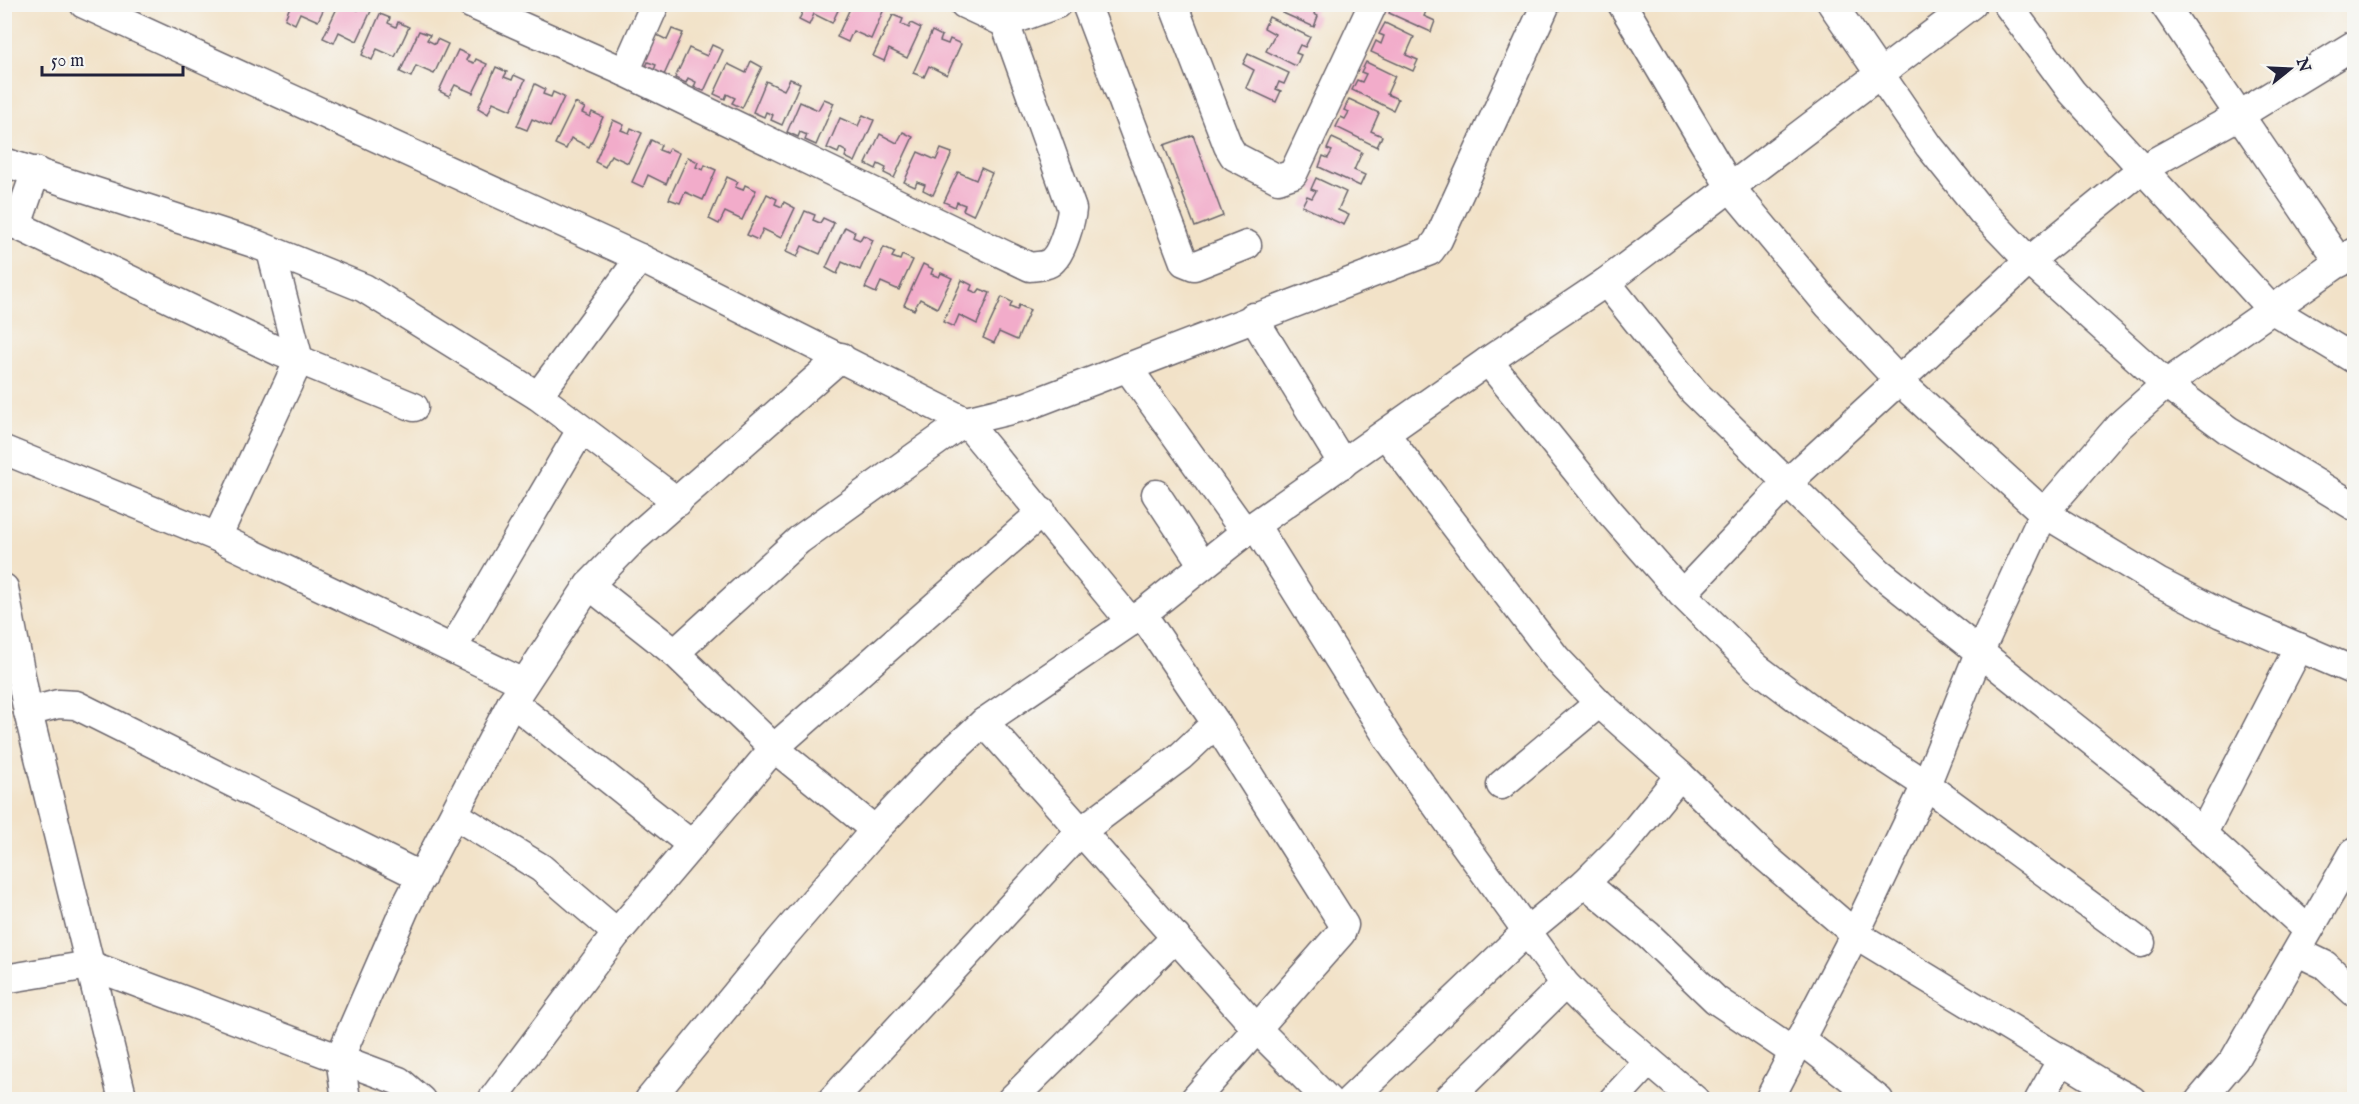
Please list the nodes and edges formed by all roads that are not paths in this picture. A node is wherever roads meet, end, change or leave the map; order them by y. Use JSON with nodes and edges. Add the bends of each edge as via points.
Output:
{"nodes":[{"id":1,"x":84,"y":4,"type":"edge"},
{"id":2,"x":655,"y":4,"type":"edge"},
{"id":3,"x":964,"y":4,"type":"edge"},
{"id":4,"x":1057,"y":4,"type":"edge"},
{"id":5,"x":1086,"y":4,"type":"edge"},
{"id":6,"x":1173,"y":4,"type":"edge"},
{"id":7,"x":1373,"y":4,"type":"edge"},
{"id":8,"x":1546,"y":4,"type":"edge"},
{"id":9,"x":1622,"y":4,"type":"edge"},
{"id":10,"x":1832,"y":4,"type":"edge"},
{"id":11,"x":1972,"y":4,"type":"edge"},
{"id":12,"x":2007,"y":4,"type":"edge"},
{"id":13,"x":2164,"y":4,"type":"edge"},
{"id":14,"x":474,"y":5,"type":"edge"},
{"id":15,"x":1005,"y":22,"type":"junction"},
{"id":16,"x":2355,"y":45,"type":"edge"},
{"id":17,"x":625,"y":72,"type":"junction"},
{"id":18,"x":1878,"y":75,"type":"junction"},
{"id":19,"x":2238,"y":116,"type":"junction"},
{"id":20,"x":4,"y":162,"type":"edge"},
{"id":21,"x":2142,"y":169,"type":"junction"},
{"id":22,"x":36,"y":171,"type":"junction"},
{"id":23,"x":1730,"y":188,"type":"junction"},
{"id":24,"x":11,"y":222,"type":"edge"},
{"id":25,"x":1248,"y":245,"type":"dead end"},
{"id":26,"x":271,"y":251,"type":"junction"},
{"id":27,"x":2348,"y":257,"type":"edge"},
{"id":28,"x":640,"y":258,"type":"junction"},
{"id":29,"x":2029,"y":261,"type":"junction"},
{"id":30,"x":1606,"y":282,"type":"junction"},
{"id":31,"x":2271,"y":309,"type":"junction"},
{"id":32,"x":1253,"y":317,"type":"junction"},
{"id":33,"x":841,"y":357,"type":"junction"},
{"id":34,"x":2355,"y":359,"type":"edge"},
{"id":35,"x":299,"y":360,"type":"junction"},
{"id":36,"x":1488,"y":361,"type":"junction"},
{"id":37,"x":1127,"y":367,"type":"junction"},
{"id":38,"x":1899,"y":381,"type":"junction"},
{"id":39,"x":2166,"y":384,"type":"junction"},
{"id":40,"x":538,"y":396,"type":"junction"},
{"id":41,"x":414,"y":407,"type":"dead end"},
{"id":42,"x":965,"y":421,"type":"junction"},
{"id":43,"x":581,"y":430,"type":"junction"},
{"id":44,"x":1386,"y":435,"type":"junction"},
{"id":45,"x":4,"y":450,"type":"edge"},
{"id":46,"x":1343,"y":464,"type":"junction"},
{"id":47,"x":1786,"y":484,"type":"junction"},
{"id":48,"x":1156,"y":494,"type":"dead end"},
{"id":49,"x":678,"y":502,"type":"junction"},
{"id":50,"x":2355,"y":507,"type":"edge"},
{"id":51,"x":1042,"y":512,"type":"junction"},
{"id":52,"x":2044,"y":513,"type":"junction"},
{"id":53,"x":1250,"y":529,"type":"junction"},
{"id":54,"x":217,"y":537,"type":"junction"},
{"id":55,"x":1203,"y":565,"type":"junction"},
{"id":56,"x":589,"y":585,"type":"junction"},
{"id":57,"x":4,"y":588,"type":"edge"},
{"id":58,"x":1682,"y":594,"type":"junction"},
{"id":59,"x":1136,"y":618,"type":"junction"},
{"id":60,"x":2300,"y":647,"type":"junction"},
{"id":61,"x":453,"y":648,"type":"junction"},
{"id":62,"x":675,"y":653,"type":"junction"},
{"id":63,"x":1979,"y":653,"type":"junction"},
{"id":64,"x":2355,"y":670,"type":"edge"},
{"id":65,"x":518,"y":692,"type":"junction"},
{"id":66,"x":1599,"y":703,"type":"junction"},
{"id":67,"x":28,"y":712,"type":"junction"},
{"id":68,"x":984,"y":722,"type":"junction"},
{"id":69,"x":1216,"y":723,"type":"junction"},
{"id":70,"x":774,"y":748,"type":"junction"},
{"id":71,"x":1680,"y":775,"type":"junction"},
{"id":72,"x":1926,"y":784,"type":"junction"},
{"id":73,"x":1500,"y":785,"type":"dead end"},
{"id":74,"x":455,"y":815,"type":"junction"},
{"id":75,"x":875,"y":830,"type":"junction"},
{"id":76,"x":1080,"y":832,"type":"junction"},
{"id":77,"x":2203,"y":833,"type":"junction"},
{"id":78,"x":692,"y":845,"type":"junction"},
{"id":79,"x":2355,"y":852,"type":"edge"},
{"id":80,"x":422,"y":877,"type":"junction"},
{"id":81,"x":1585,"y":883,"type":"junction"},
{"id":82,"x":1527,"y":931,"type":"junction"},
{"id":83,"x":616,"y":933,"type":"junction"},
{"id":84,"x":1855,"y":934,"type":"junction"},
{"id":85,"x":1176,"y":937,"type":"junction"},
{"id":86,"x":2303,"y":941,"type":"junction"},
{"id":87,"x":2141,"y":943,"type":"dead end"},
{"id":88,"x":90,"y":965,"type":"junction"},
{"id":89,"x":4,"y":979,"type":"edge"},
{"id":90,"x":1565,"y":984,"type":"junction"},
{"id":91,"x":2355,"y":992,"type":"edge"},
{"id":92,"x":1257,"y":1029,"type":"junction"},
{"id":93,"x":1796,"y":1046,"type":"junction"},
{"id":94,"x":340,"y":1057,"type":"junction"},
{"id":95,"x":2062,"y":1059,"type":"junction"},
{"id":96,"x":1649,"y":1061,"type":"junction"},
{"id":97,"x":123,"y":1100,"type":"edge"},
{"id":98,"x":346,"y":1100,"type":"edge"},
{"id":99,"x":422,"y":1100,"type":"edge"},
{"id":100,"x":492,"y":1100,"type":"edge"},
{"id":101,"x":649,"y":1100,"type":"edge"},
{"id":102,"x":832,"y":1100,"type":"edge"},
{"id":103,"x":1011,"y":1100,"type":"edge"},
{"id":104,"x":1194,"y":1100,"type":"edge"},
{"id":105,"x":1328,"y":1100,"type":"edge"},
{"id":106,"x":1350,"y":1100,"type":"edge"},
{"id":107,"x":1447,"y":1100,"type":"edge"},
{"id":108,"x":1613,"y":1100,"type":"edge"},
{"id":109,"x":1695,"y":1100,"type":"edge"},
{"id":110,"x":1769,"y":1100,"type":"edge"},
{"id":111,"x":1879,"y":1100,"type":"edge"},
{"id":112,"x":2039,"y":1100,"type":"edge"},
{"id":113,"x":2132,"y":1100,"type":"edge"},
{"id":114,"x":2200,"y":1100,"type":"edge"}],
"edges":[{"from":1,"to":28,"type":"street"},
{"from":2,"to":17,"type":"street"},
{"from":3,"to":15,"type":"street"},
{"from":4,"to":15,"type":"street"},
{"from":5,"to":25,"type":"street","via":[[1184,261],[1194,266]]},
{"from":6,"to":7,"type":"street","via":[[1228,146],[1234,156],[1278,179],[1293,174]]},
{"from":8,"to":32,"type":"street","via":[[1430,251]]},
{"from":9,"to":23,"type":"street"},
{"from":10,"to":18,"type":"street"},
{"from":11,"to":18,"type":"street"},
{"from":12,"to":21,"type":"street","via":[[2072,92]]},
{"from":13,"to":19,"type":"street"},
{"from":14,"to":17,"type":"street"},
{"from":15,"to":17,"type":"street","via":[[1072,209],[1071,221],[1053,260],[1043,266],[1030,267]]},
{"from":16,"to":19,"type":"street"},
{"from":18,"to":23,"type":"street"},
{"from":18,"to":29,"type":"street","via":[[1929,146]]},
{"from":19,"to":21,"type":"street"},
{"from":19,"to":27,"type":"street"},
{"from":20,"to":22,"type":"street"},
{"from":21,"to":29,"type":"street"},
{"from":21,"to":31,"type":"street"},
{"from":22,"to":24,"type":"street"},
{"from":22,"to":26,"type":"street"},
{"from":23,"to":30,"type":"street"},
{"from":23,"to":38,"type":"street","via":[[1829,306]]},
{"from":24,"to":35,"type":"street"},
{"from":26,"to":35,"type":"street"},
{"from":26,"to":40,"type":"street","via":[[364,288]]},
{"from":27,"to":31,"type":"street"},
{"from":28,"to":33,"type":"street"},
{"from":28,"to":40,"type":"street"},
{"from":29,"to":38,"type":"street"},
{"from":29,"to":39,"type":"street"},
{"from":30,"to":36,"type":"street"},
{"from":30,"to":47,"type":"street","via":[[1694,392]]},
{"from":31,"to":34,"type":"street"},
{"from":31,"to":39,"type":"street"},
{"from":32,"to":37,"type":"street"},
{"from":32,"to":46,"type":"street"},
{"from":33,"to":42,"type":"street"},
{"from":33,"to":49,"type":"street"},
{"from":35,"to":41,"type":"street"},
{"from":35,"to":54,"type":"street"},
{"from":36,"to":44,"type":"street"},
{"from":36,"to":58,"type":"street"},
{"from":37,"to":42,"type":"street","via":[[1027,406]]},
{"from":37,"to":53,"type":"street"},
{"from":38,"to":47,"type":"street"},
{"from":38,"to":52,"type":"street"},
{"from":39,"to":50,"type":"street","via":[[2228,430]]},
{"from":39,"to":52,"type":"street","via":[[2119,426]]},
{"from":40,"to":43,"type":"street"},
{"from":42,"to":51,"type":"street"},
{"from":42,"to":62,"type":"street","via":[[799,540]]},
{"from":43,"to":49,"type":"street"},
{"from":43,"to":61,"type":"street"},
{"from":44,"to":46,"type":"street"},
{"from":44,"to":66,"type":"street","via":[[1556,658]]},
{"from":45,"to":54,"type":"street"},
{"from":46,"to":53,"type":"street"},
{"from":47,"to":58,"type":"street"},
{"from":47,"to":63,"type":"street","via":[[1880,573]]},
{"from":48,"to":55,"type":"street"},
{"from":49,"to":56,"type":"street"},
{"from":51,"to":59,"type":"street"},
{"from":51,"to":70,"type":"street"},
{"from":52,"to":60,"type":"street","via":[[2158,582]]},
{"from":52,"to":63,"type":"street"},
{"from":53,"to":55,"type":"street"},
{"from":53,"to":82,"type":"street","via":[[1390,741]]},
{"from":54,"to":61,"type":"street"},
{"from":55,"to":59,"type":"street"},
{"from":56,"to":62,"type":"street"},
{"from":56,"to":65,"type":"street"},
{"from":57,"to":67,"type":"street"},
{"from":58,"to":72,"type":"street","via":[[1757,668],[1818,714]]},
{"from":59,"to":68,"type":"street"},
{"from":59,"to":69,"type":"street"},
{"from":60,"to":64,"type":"street"},
{"from":60,"to":77,"type":"street"},
{"from":61,"to":65,"type":"street"},
{"from":62,"to":70,"type":"street"},
{"from":63,"to":72,"type":"street"},
{"from":63,"to":77,"type":"street"},
{"from":65,"to":74,"type":"street"},
{"from":65,"to":78,"type":"street"},
{"from":66,"to":71,"type":"street"},
{"from":66,"to":73,"type":"street"},
{"from":67,"to":80,"type":"street","via":[[58,704],[76,705]]},
{"from":67,"to":88,"type":"street"},
{"from":68,"to":75,"type":"street"},
{"from":68,"to":76,"type":"street"},
{"from":69,"to":76,"type":"street","via":[[1181,756]]},
{"from":69,"to":92,"type":"street","via":[[1344,924],[1341,933]]},
{"from":70,"to":75,"type":"street"},
{"from":70,"to":78,"type":"street"},
{"from":71,"to":81,"type":"street","via":[[1622,846]]},
{"from":71,"to":84,"type":"street","via":[[1763,855]]},
{"from":72,"to":84,"type":"street"},
{"from":72,"to":87,"type":"street"},
{"from":74,"to":80,"type":"street"},
{"from":74,"to":83,"type":"street","via":[[541,867]]},
{"from":75,"to":101,"type":"street"},
{"from":76,"to":85,"type":"street"},
{"from":76,"to":102,"type":"street"},
{"from":77,"to":86,"type":"street"},
{"from":78,"to":83,"type":"street"},
{"from":79,"to":86,"type":"street"},
{"from":80,"to":94,"type":"street"},
{"from":81,"to":82,"type":"street"},
{"from":81,"to":93,"type":"street","via":[[1716,1000]]},
{"from":82,"to":90,"type":"street"},
{"from":82,"to":106,"type":"street"},
{"from":83,"to":100,"type":"street"},
{"from":84,"to":93,"type":"street"},
{"from":84,"to":95,"type":"street"},
{"from":85,"to":92,"type":"street"},
{"from":85,"to":103,"type":"street"},
{"from":86,"to":91,"type":"street"},
{"from":86,"to":114,"type":"street","via":[[2234,1060]]},
{"from":88,"to":89,"type":"street"},
{"from":88,"to":94,"type":"street"},
{"from":88,"to":97,"type":"street"},
{"from":90,"to":96,"type":"street"},
{"from":90,"to":107,"type":"street"},
{"from":92,"to":104,"type":"street"},
{"from":92,"to":105,"type":"street"},
{"from":93,"to":110,"type":"street"},
{"from":93,"to":111,"type":"street"},
{"from":94,"to":98,"type":"street"},
{"from":94,"to":99,"type":"street","via":[[399,1081]]},
{"from":95,"to":112,"type":"street"},
{"from":95,"to":113,"type":"street"},
{"from":96,"to":108,"type":"street"},
{"from":96,"to":109,"type":"street"}]}
